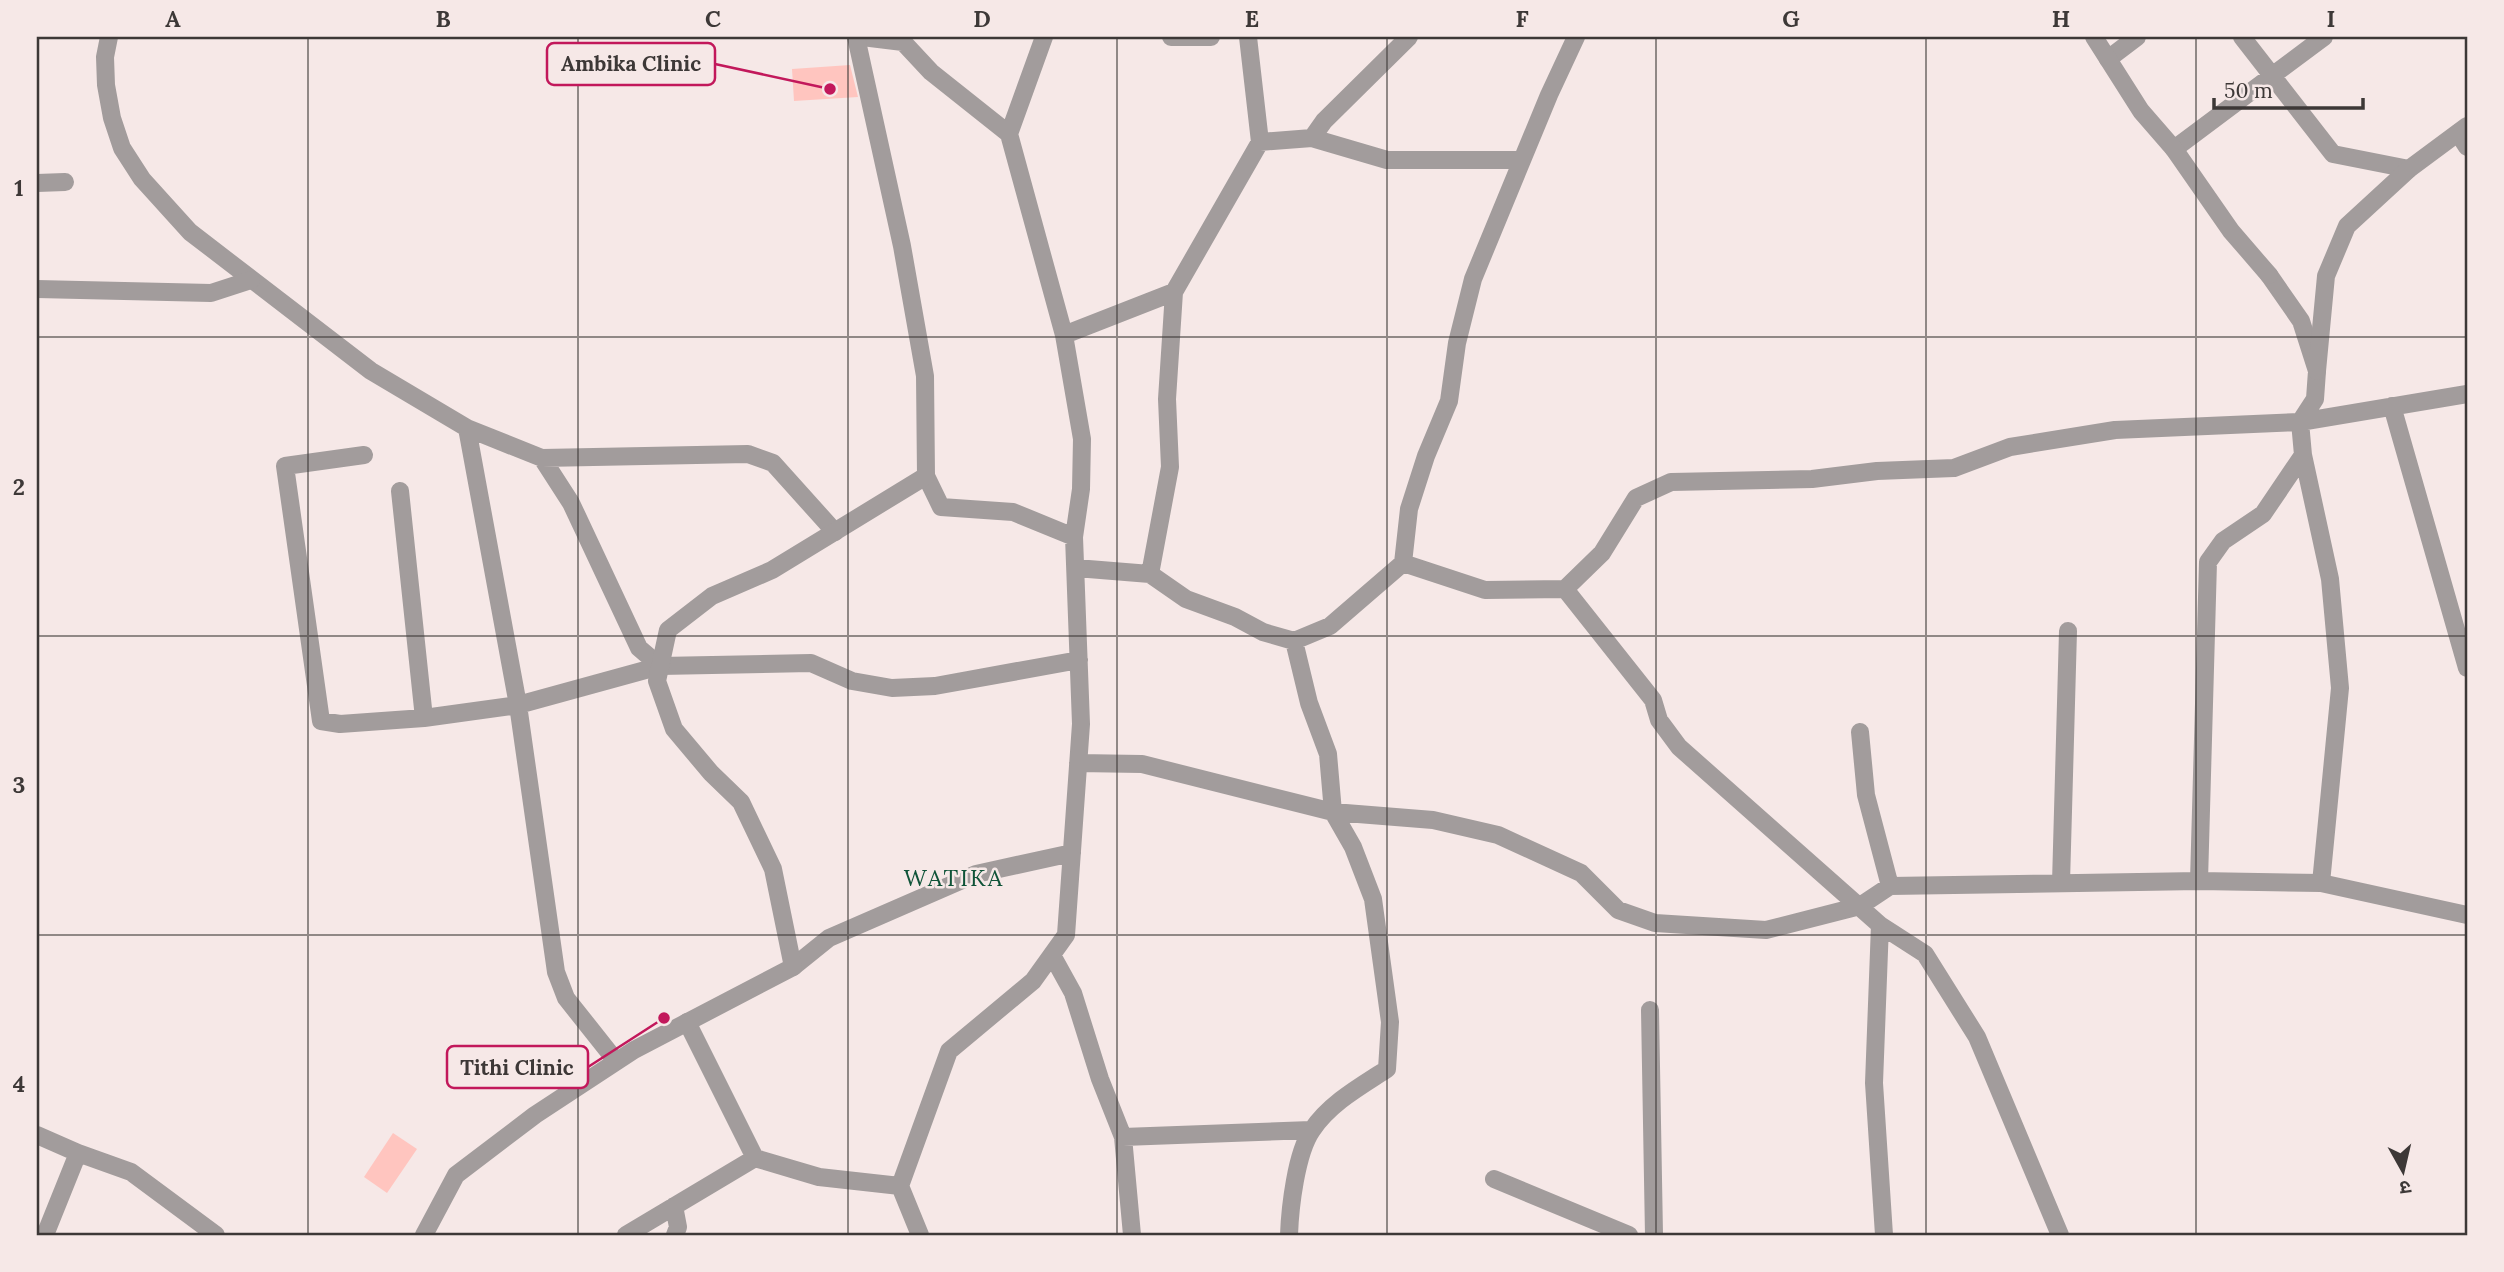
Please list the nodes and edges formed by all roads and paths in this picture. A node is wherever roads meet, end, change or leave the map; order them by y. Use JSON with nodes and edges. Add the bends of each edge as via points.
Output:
{"nodes":[{"id":1,"x":109,"y":37,"type":"edge"},
{"id":2,"x":856,"y":37,"type":"edge"},
{"id":3,"x":862,"y":37,"type":"edge"},
{"id":4,"x":1044,"y":37,"type":"edge"},
{"id":5,"x":1171,"y":37,"type":"edge"},
{"id":6,"x":1211,"y":37,"type":"edge"},
{"id":7,"x":1248,"y":37,"type":"edge"},
{"id":8,"x":1409,"y":37,"type":"edge"},
{"id":9,"x":1576,"y":37,"type":"edge"},
{"id":10,"x":2094,"y":37,"type":"edge"},
{"id":11,"x":2137,"y":37,"type":"edge"},
{"id":12,"x":2242,"y":37,"type":"edge"},
{"id":13,"x":2324,"y":37,"type":"edge"},
{"id":14,"x":2108,"y":59,"type":"junction"},
{"id":15,"x":2273,"y":77,"type":"junction"},
{"id":16,"x":1009,"y":134,"type":"junction"},
{"id":17,"x":2464,"y":135,"type":"edge"},
{"id":18,"x":1312,"y":138,"type":"junction"},
{"id":19,"x":1260,"y":142,"type":"junction"},
{"id":20,"x":2174,"y":149,"type":"junction"},
{"id":21,"x":1522,"y":160,"type":"junction"},
{"id":22,"x":2410,"y":169,"type":"junction"},
{"id":23,"x":65,"y":182,"type":"dead end"},
{"id":24,"x":37,"y":183,"type":"edge"},
{"id":25,"x":251,"y":280,"type":"junction"},
{"id":26,"x":37,"y":289,"type":"edge"},
{"id":27,"x":1174,"y":292,"type":"junction"},
{"id":28,"x":1064,"y":335,"type":"junction"},
{"id":29,"x":2317,"y":371,"type":"junction"},
{"id":30,"x":2467,"y":394,"type":"edge"},
{"id":31,"x":2392,"y":406,"type":"junction"},
{"id":32,"x":2300,"y":422,"type":"junction"},
{"id":33,"x":467,"y":428,"type":"junction"},
{"id":34,"x":364,"y":455,"type":"dead end"},
{"id":35,"x":2303,"y":455,"type":"junction"},
{"id":36,"x":542,"y":458,"type":"junction"},
{"id":37,"x":926,"y":476,"type":"junction"},
{"id":38,"x":400,"y":491,"type":"dead end"},
{"id":39,"x":835,"y":532,"type":"junction"},
{"id":40,"x":1074,"y":537,"type":"junction"},
{"id":41,"x":1403,"y":563,"type":"junction"},
{"id":42,"x":1076,"y":568,"type":"junction"},
{"id":43,"x":1150,"y":574,"type":"junction"},
{"id":44,"x":1565,"y":589,"type":"junction"},
{"id":45,"x":2068,"y":631,"type":"dead end"},
{"id":46,"x":1294,"y":641,"type":"junction"},
{"id":47,"x":1079,"y":660,"type":"junction"},
{"id":48,"x":660,"y":666,"type":"junction"},
{"id":49,"x":2467,"y":667,"type":"edge"},
{"id":50,"x":518,"y":705,"type":"junction"},
{"id":51,"x":424,"y":718,"type":"junction"},
{"id":52,"x":1860,"y":732,"type":"dead end"},
{"id":53,"x":1078,"y":763,"type":"junction"},
{"id":54,"x":1333,"y":812,"type":"junction"},
{"id":55,"x":1072,"y":853,"type":"junction"},
{"id":56,"x":2199,"y":881,"type":"junction"},
{"id":57,"x":2061,"y":883,"type":"junction"},
{"id":58,"x":2321,"y":883,"type":"junction"},
{"id":59,"x":1890,"y":886,"type":"junction"},
{"id":60,"x":1860,"y":906,"type":"junction"},
{"id":61,"x":2467,"y":915,"type":"edge"},
{"id":62,"x":1880,"y":925,"type":"junction"},
{"id":63,"x":1052,"y":955,"type":"junction"},
{"id":64,"x":793,"y":967,"type":"junction"},
{"id":65,"x":1650,"y":1010,"type":"dead end"},
{"id":66,"x":687,"y":1022,"type":"junction"},
{"id":67,"x":616,"y":1061,"type":"junction"},
{"id":68,"x":1311,"y":1130,"type":"junction"},
{"id":69,"x":37,"y":1135,"type":"edge"},
{"id":70,"x":1123,"y":1137,"type":"junction"},
{"id":71,"x":78,"y":1153,"type":"junction"},
{"id":72,"x":755,"y":1158,"type":"junction"},
{"id":73,"x":1494,"y":1179,"type":"dead end"},
{"id":74,"x":900,"y":1186,"type":"junction"},
{"id":75,"x":674,"y":1206,"type":"junction"},
{"id":76,"x":46,"y":1235,"type":"edge"},
{"id":77,"x":216,"y":1235,"type":"edge"},
{"id":78,"x":424,"y":1235,"type":"edge"},
{"id":79,"x":626,"y":1235,"type":"edge"},
{"id":80,"x":675,"y":1235,"type":"edge"},
{"id":81,"x":920,"y":1235,"type":"edge"},
{"id":82,"x":1132,"y":1235,"type":"edge"},
{"id":83,"x":1289,"y":1235,"type":"edge"},
{"id":84,"x":1629,"y":1235,"type":"edge"},
{"id":85,"x":1654,"y":1235,"type":"edge"},
{"id":86,"x":1884,"y":1235,"type":"edge"},
{"id":87,"x":2060,"y":1235,"type":"edge"}],
"edges":[{"from":1,"to":25,"type":"street","via":[[106,85],[122,148],[142,179],[190,232]]},
{"from":2,"to":37,"type":"street","via":[[925,376]]},
{"from":3,"to":16,"type":"street","via":[[903,42],[931,72]]},
{"from":4,"to":16,"type":"street"},
{"from":5,"to":6,"type":"street"},
{"from":7,"to":19,"type":"street"},
{"from":8,"to":18,"type":"street"},
{"from":9,"to":21,"type":"street"},
{"from":10,"to":14,"type":"street"},
{"from":11,"to":14,"type":"street"},
{"from":12,"to":15,"type":"street"},
{"from":13,"to":15,"type":"street"},
{"from":14,"to":20,"type":"street","via":[[2141,111]]},
{"from":15,"to":20,"type":"street"},
{"from":15,"to":22,"type":"street","via":[[2333,153]]},
{"from":16,"to":28,"type":"street"},
{"from":17,"to":22,"type":"street"},
{"from":18,"to":19,"type":"street"},
{"from":18,"to":21,"type":"street","via":[[1387,160]]},
{"from":19,"to":27,"type":"street"},
{"from":20,"to":29,"type":"street","via":[[2301,321]]},
{"from":21,"to":41,"type":"street","via":[[1473,279],[1457,342],[1450,401],[1409,509]]},
{"from":22,"to":29,"type":"street","via":[[2347,226],[2326,276]]},
{"from":23,"to":24,"type":"street"},
{"from":25,"to":26,"type":"street","via":[[211,293]]},
{"from":25,"to":33,"type":"street","via":[[371,371]]},
{"from":27,"to":28,"type":"street"},
{"from":27,"to":43,"type":"street","via":[[1167,399],[1170,467]]},
{"from":28,"to":40,"type":"street","via":[[1082,439]]},
{"from":29,"to":32,"type":"street","via":[[2315,399]]},
{"from":30,"to":31,"type":"street"},
{"from":31,"to":32,"type":"street"},
{"from":31,"to":49,"type":"street"},
{"from":32,"to":35,"type":"street"},
{"from":32,"to":44,"type":"street","via":[[2115,430],[2010,447],[1954,468],[1812,479],[1671,482],[1636,498],[1602,553]]},
{"from":33,"to":36,"type":"street"},
{"from":33,"to":50,"type":"street"},
{"from":34,"to":51,"type":"street","via":[[285,466],[321,720],[341,724]]},
{"from":35,"to":56,"type":"street","via":[[2263,514],[2223,541],[2208,562]]},
{"from":35,"to":58,"type":"street","via":[[2329,579],[2340,688]]},
{"from":36,"to":39,"type":"street","via":[[748,454],[774,463]]},
{"from":36,"to":48,"type":"street","via":[[571,503],[639,648]]},
{"from":37,"to":39,"type":"street"},
{"from":37,"to":40,"type":"street","via":[[941,508],[1013,512]]},
{"from":38,"to":51,"type":"street"},
{"from":39,"to":48,"type":"street","via":[[772,570],[712,596],[668,630]]},
{"from":40,"to":42,"type":"street"},
{"from":41,"to":44,"type":"street","via":[[1485,590]]},
{"from":41,"to":46,"type":"street","via":[[1330,626]]},
{"from":42,"to":43,"type":"street"},
{"from":42,"to":47,"type":"street"},
{"from":43,"to":46,"type":"street","via":[[1186,599]]},
{"from":44,"to":60,"type":"street","via":[[1653,700],[1659,720],[1679,747]]},
{"from":45,"to":57,"type":"street"},
{"from":46,"to":54,"type":"street","via":[[1328,754]]},
{"from":47,"to":48,"type":"street","via":[[935,686],[892,688],[852,681],[811,663]]},
{"from":47,"to":53,"type":"street"},
{"from":48,"to":50,"type":"street"},
{"from":48,"to":64,"type":"street","via":[[657,681],[674,729],[741,802],[773,869]]},
{"from":50,"to":51,"type":"street"},
{"from":50,"to":67,"type":"street","via":[[556,972],[566,998]]},
{"from":52,"to":59,"type":"street","via":[[1866,795]]},
{"from":53,"to":54,"type":"street","via":[[1142,764]]},
{"from":53,"to":55,"type":"street"},
{"from":54,"to":60,"type":"street","via":[[1433,820],[1498,835],[1581,873],[1618,910],[1655,923],[1766,930]]},
{"from":54,"to":68,"type":"street","via":[[1353,847],[1373,899],[1390,1023],[1387,1069],[1342,1099]]},
{"from":55,"to":63,"type":"street","via":[[1066,935]]},
{"from":55,"to":64,"type":"street","via":[[976,874],[829,938]]},
{"from":56,"to":57,"type":"street"},
{"from":56,"to":58,"type":"street"},
{"from":57,"to":59,"type":"street"},
{"from":58,"to":61,"type":"street"},
{"from":59,"to":60,"type":"street"},
{"from":60,"to":62,"type":"street"},
{"from":62,"to":86,"type":"street","via":[[1874,1083]]},
{"from":62,"to":87,"type":"street","via":[[1925,954],[1977,1037]]},
{"from":63,"to":70,"type":"street","via":[[1073,992]]},
{"from":63,"to":74,"type":"street","via":[[1033,981],[949,1051]]},
{"from":64,"to":66,"type":"street"},
{"from":65,"to":85,"type":"street"},
{"from":66,"to":67,"type":"street"},
{"from":66,"to":72,"type":"street"},
{"from":67,"to":78,"type":"street","via":[[456,1175]]},
{"from":68,"to":70,"type":"street"},
{"from":68,"to":83,"type":"street","via":[[1300,1159]]},
{"from":69,"to":71,"type":"street"},
{"from":70,"to":82,"type":"street"},
{"from":71,"to":76,"type":"street"},
{"from":71,"to":77,"type":"street","via":[[131,1172]]},
{"from":72,"to":74,"type":"street","via":[[819,1177]]},
{"from":72,"to":75,"type":"street"},
{"from":73,"to":84,"type":"street"},
{"from":74,"to":81,"type":"street"},
{"from":75,"to":79,"type":"street"},
{"from":75,"to":80,"type":"street"}]}
